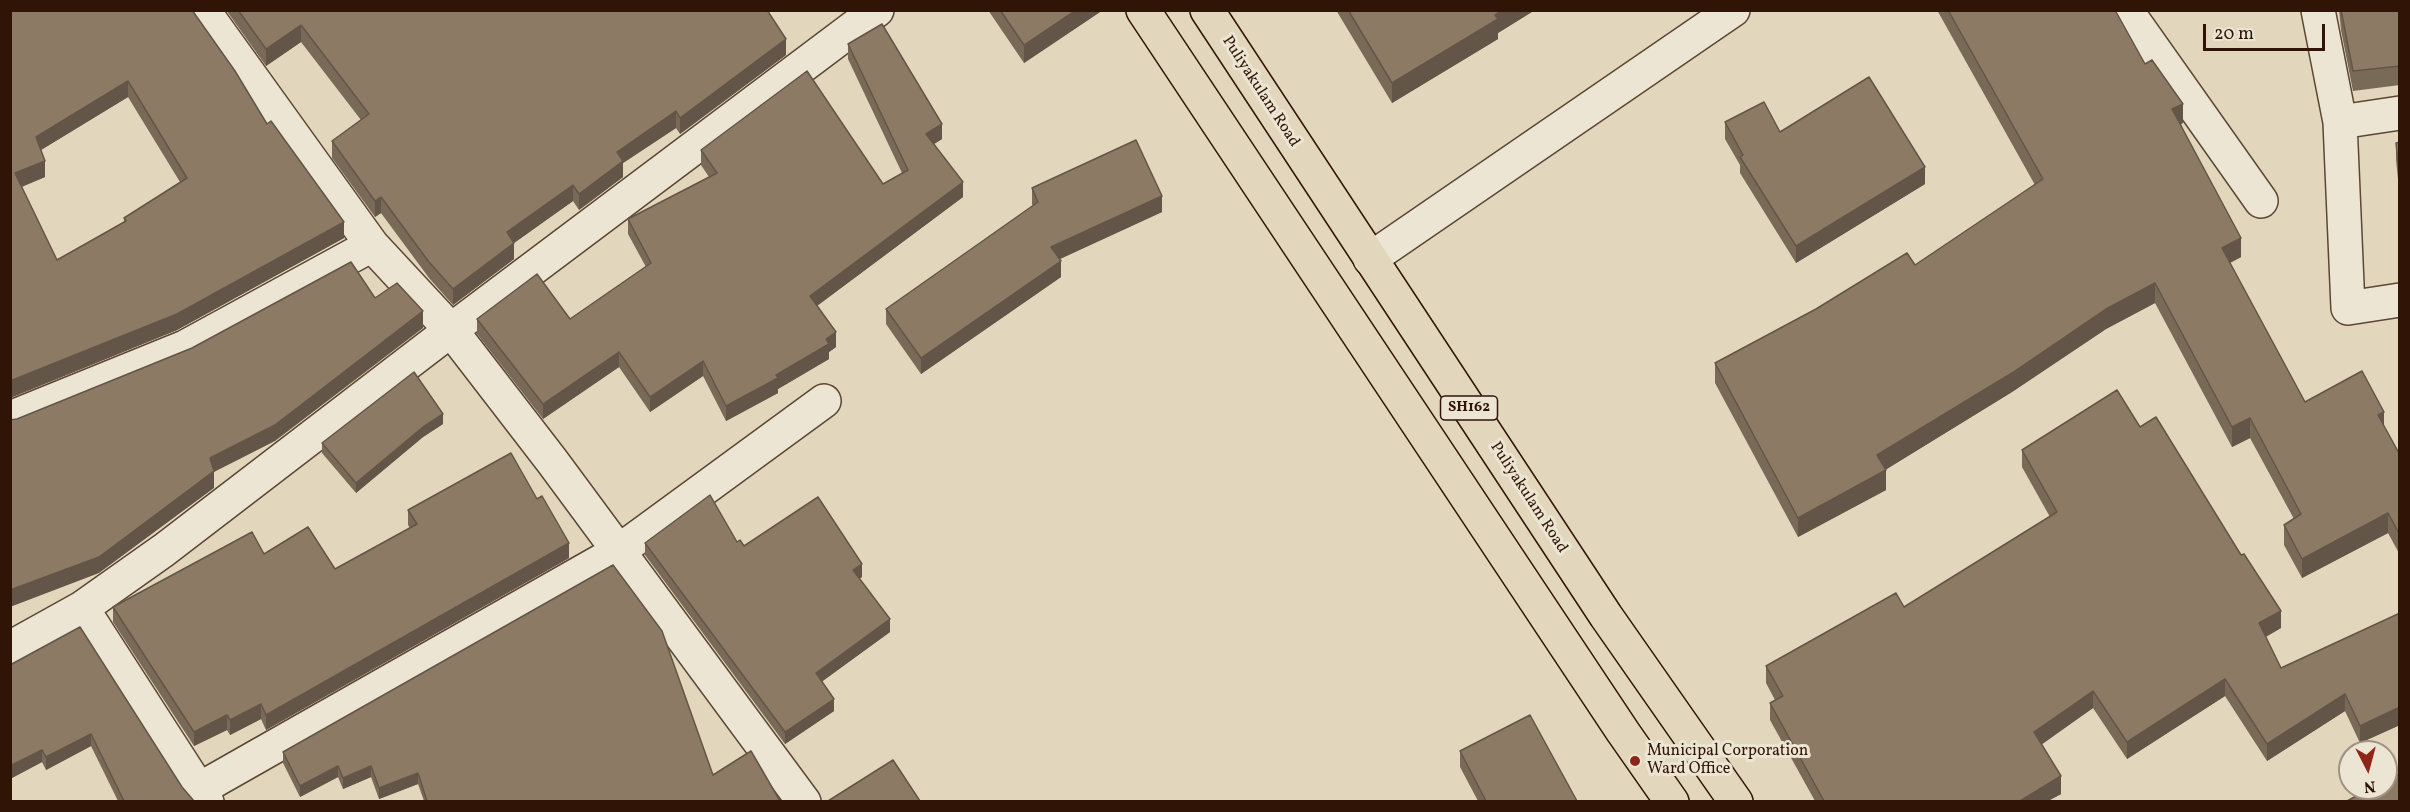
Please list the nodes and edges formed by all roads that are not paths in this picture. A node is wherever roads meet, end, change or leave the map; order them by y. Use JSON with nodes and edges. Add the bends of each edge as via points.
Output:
{"nodes":[{"id":1,"x":203,"y":10,"type":"edge"},
{"id":2,"x":877,"y":10,"type":"edge"},
{"id":3,"x":1143,"y":10,"type":"edge"},
{"id":4,"x":1207,"y":10,"type":"edge"},
{"id":5,"x":1733,"y":10,"type":"edge"},
{"id":6,"x":2126,"y":10,"type":"edge"},
{"id":7,"x":2318,"y":10,"type":"edge"},
{"id":8,"x":2400,"y":113,"type":"edge"},
{"id":9,"x":2340,"y":122,"type":"junction"},
{"id":10,"x":2261,"y":201,"type":"dead end"},
{"id":11,"x":372,"y":245,"type":"junction"},
{"id":12,"x":1370,"y":259,"type":"junction"},
{"id":13,"x":2400,"y":300,"type":"edge"},
{"id":14,"x":451,"y":330,"type":"junction"},
{"id":15,"x":824,"y":401,"type":"dead end"},
{"id":16,"x":10,"y":418,"type":"edge"},
{"id":17,"x":619,"y":551,"type":"junction"},
{"id":18,"x":82,"y":608,"type":"junction"},
{"id":19,"x":10,"y":648,"type":"edge"},
{"id":20,"x":202,"y":796,"type":"edge"},
{"id":21,"x":804,"y":801,"type":"edge"},
{"id":22,"x":1672,"y":801,"type":"edge"},
{"id":23,"x":1736,"y":801,"type":"edge"}],
"edges":[{"from":1,"to":11,"type":"street"},
{"from":2,"to":14,"type":"street"},
{"from":3,"to":22,"type":"main road","number":"SH162"},
{"from":4,"to":12,"type":"main road","name":"Puliyakulam Road","number":"SH162"},
{"from":5,"to":12,"type":"street"},
{"from":6,"to":10,"type":"street"},
{"from":7,"to":9,"type":"street"},
{"from":8,"to":9,"type":"street"},
{"from":9,"to":13,"type":"street","via":[[2348,308]]},
{"from":11,"to":14,"type":"street"},
{"from":11,"to":16,"type":"street","via":[[185,347]]},
{"from":12,"to":23,"type":"main road","name":"Puliyakulam Road","number":"SH162","via":[[1606,616]]},
{"from":14,"to":17,"type":"street"},
{"from":14,"to":18,"type":"street","via":[[165,550]]},
{"from":15,"to":17,"type":"street"},
{"from":17,"to":20,"type":"street"},
{"from":17,"to":21,"type":"street"},
{"from":18,"to":19,"type":"street"},
{"from":18,"to":20,"type":"street"}]}
